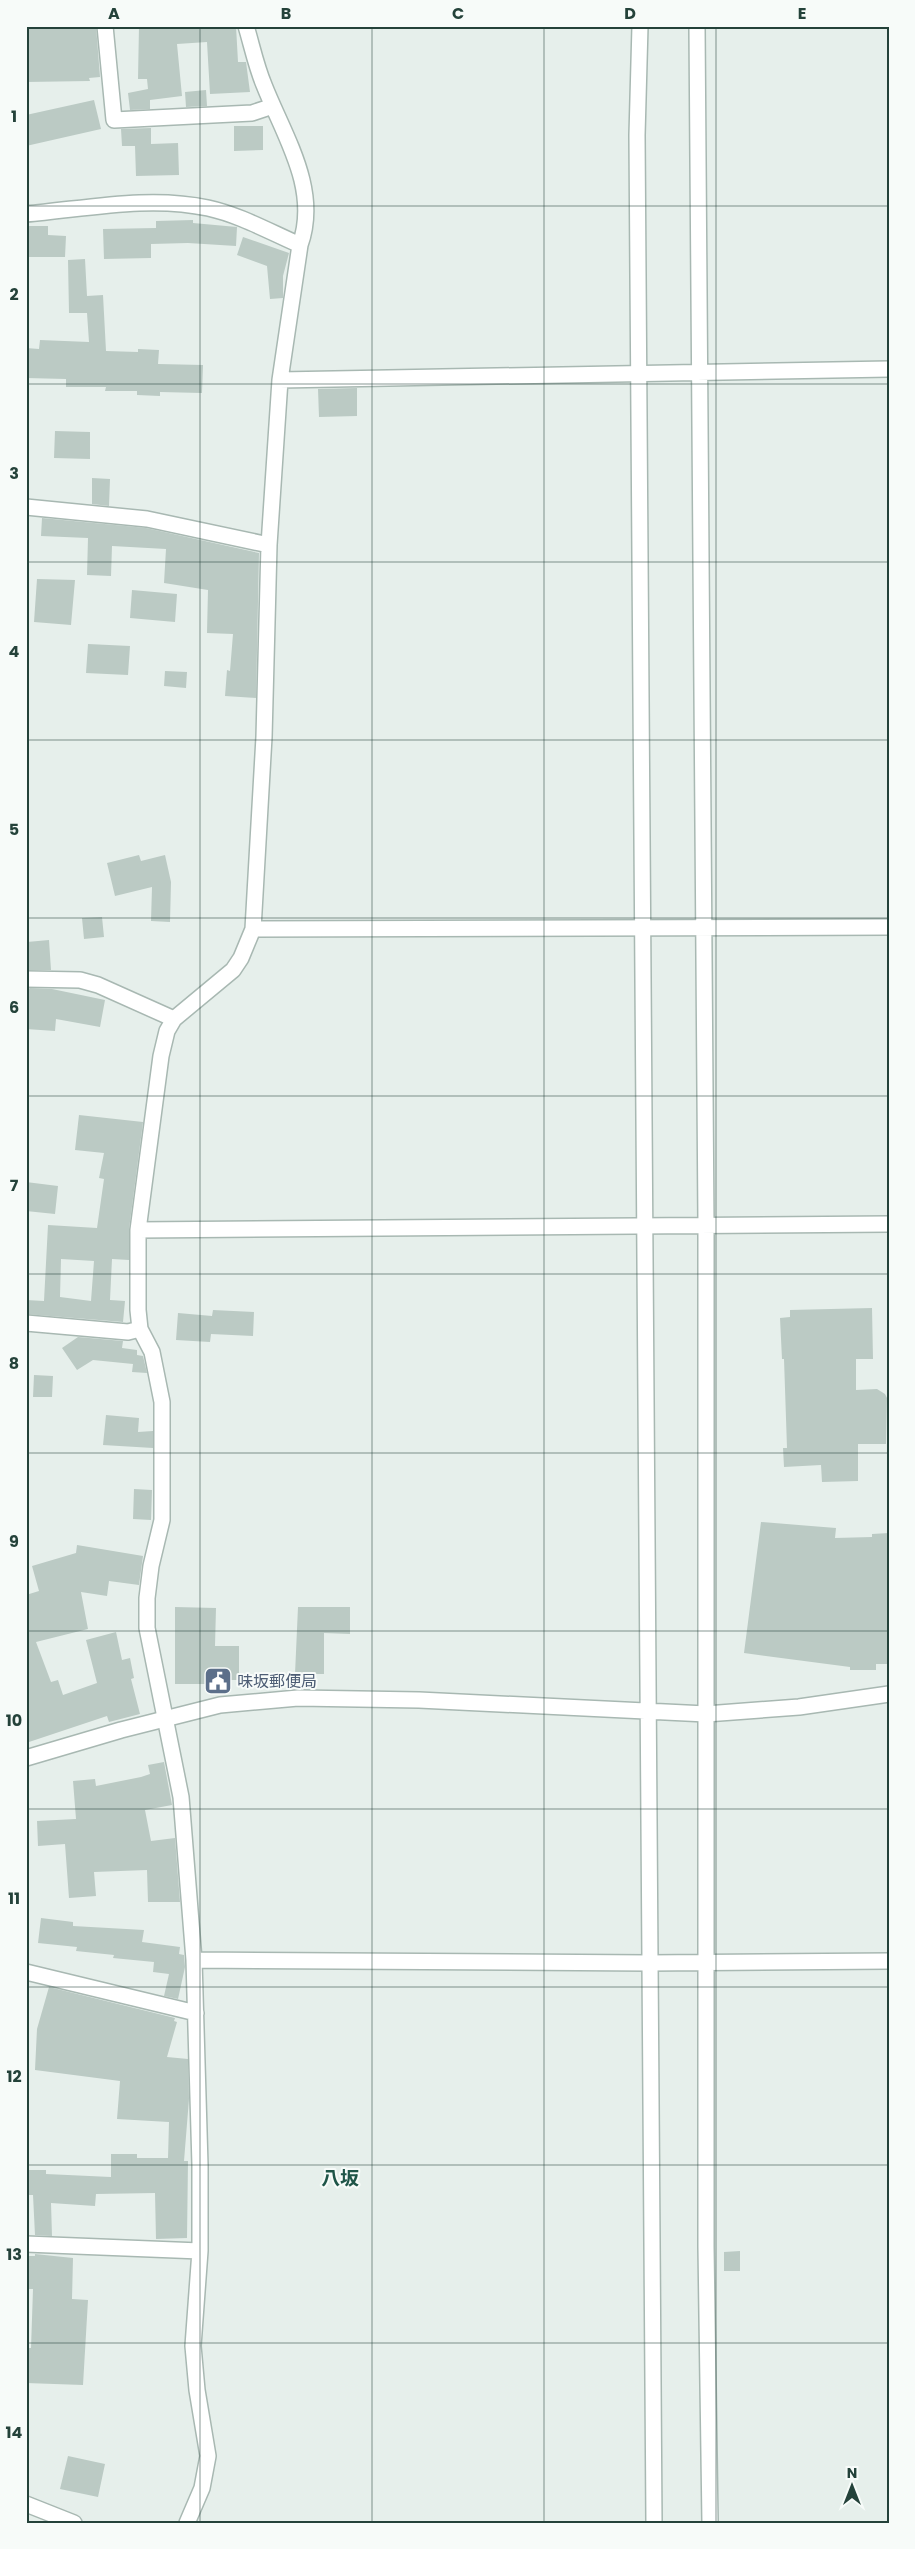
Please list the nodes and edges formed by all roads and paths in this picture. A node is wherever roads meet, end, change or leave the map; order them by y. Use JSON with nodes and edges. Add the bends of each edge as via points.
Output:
{"nodes":[{"id":1,"x":105,"y":26,"type":"edge"},
{"id":2,"x":246,"y":26,"type":"edge"},
{"id":3,"x":640,"y":26,"type":"edge"},
{"id":4,"x":697,"y":26,"type":"edge"},
{"id":5,"x":273,"y":106,"type":"junction"},
{"id":6,"x":26,"y":214,"type":"edge"},
{"id":7,"x":300,"y":245,"type":"junction"},
{"id":8,"x":889,"y":369,"type":"edge"},
{"id":9,"x":699,"y":370,"type":"junction"},
{"id":10,"x":640,"y":372,"type":"junction"},
{"id":11,"x":280,"y":380,"type":"junction"},
{"id":12,"x":26,"y":507,"type":"edge"},
{"id":13,"x":270,"y":545,"type":"junction"},
{"id":14,"x":889,"y":927,"type":"edge"},
{"id":15,"x":702,"y":928,"type":"junction"},
{"id":16,"x":253,"y":929,"type":"junction"},
{"id":17,"x":644,"y":929,"type":"junction"},
{"id":18,"x":26,"y":979,"type":"edge"},
{"id":19,"x":174,"y":1019,"type":"junction"},
{"id":20,"x":706,"y":1224,"type":"junction"},
{"id":21,"x":889,"y":1224,"type":"edge"},
{"id":22,"x":646,"y":1225,"type":"junction"},
{"id":23,"x":138,"y":1230,"type":"junction"},
{"id":24,"x":26,"y":1323,"type":"edge"},
{"id":25,"x":140,"y":1329,"type":"junction"},
{"id":26,"x":889,"y":1694,"type":"edge"},
{"id":27,"x":649,"y":1712,"type":"junction"},
{"id":28,"x":706,"y":1714,"type":"junction"},
{"id":29,"x":166,"y":1718,"type":"junction"},
{"id":30,"x":26,"y":1758,"type":"edge"},
{"id":31,"x":194,"y":1960,"type":"junction"},
{"id":32,"x":707,"y":1961,"type":"junction"},
{"id":33,"x":889,"y":1961,"type":"edge"},
{"id":34,"x":649,"y":1963,"type":"junction"},
{"id":35,"x":26,"y":1972,"type":"edge"},
{"id":36,"x":196,"y":2013,"type":"junction"},
{"id":37,"x":26,"y":2244,"type":"edge"},
{"id":38,"x":200,"y":2251,"type":"junction"},
{"id":39,"x":26,"y":2504,"type":"edge"},
{"id":40,"x":74,"y":2523,"type":"edge"},
{"id":41,"x":187,"y":2523,"type":"edge"},
{"id":42,"x":654,"y":2523,"type":"edge"},
{"id":43,"x":710,"y":2523,"type":"edge"}],
"edges":[{"from":1,"to":5,"type":"street","via":[[114,120],[252,113]]},
{"from":2,"to":5,"type":"street"},
{"from":3,"to":10,"type":"street","via":[[637,135]]},
{"from":4,"to":9,"type":"street"},
{"from":5,"to":7,"type":"street","via":[[305,193],[308,212]]},
{"from":6,"to":7,"type":"street","via":[[144,203],[181,204],[229,214]]},
{"from":7,"to":11,"type":"street"},
{"from":8,"to":9,"type":"street"},
{"from":9,"to":10,"type":"street"},
{"from":9,"to":15,"type":"street"},
{"from":10,"to":11,"type":"street"},
{"from":10,"to":17,"type":"street"},
{"from":11,"to":13,"type":"street"},
{"from":12,"to":13,"type":"street","via":[[147,519]]},
{"from":13,"to":16,"type":"street"},
{"from":14,"to":15,"type":"street"},
{"from":15,"to":17,"type":"street"},
{"from":15,"to":20,"type":"street"},
{"from":16,"to":17,"type":"street"},
{"from":16,"to":19,"type":"street","via":[[233,970]]},
{"from":17,"to":22,"type":"street"},
{"from":18,"to":19,"type":"street","via":[[80,980]]},
{"from":19,"to":23,"type":"street","via":[[167,1031],[161,1056]]},
{"from":20,"to":21,"type":"street"},
{"from":20,"to":22,"type":"street"},
{"from":20,"to":28,"type":"street"},
{"from":22,"to":23,"type":"street"},
{"from":22,"to":27,"type":"street"},
{"from":23,"to":25,"type":"street"},
{"from":24,"to":25,"type":"street","via":[[128,1332]]},
{"from":25,"to":29,"type":"street","via":[[152,1352],[162,1402],[162,1520],[151,1566],[147,1628]]},
{"from":26,"to":28,"type":"street","via":[[799,1707]]},
{"from":27,"to":28,"type":"street"},
{"from":27,"to":29,"type":"street","via":[[419,1700],[298,1698],[220,1705]]},
{"from":27,"to":34,"type":"street"},
{"from":28,"to":32,"type":"street"},
{"from":29,"to":30,"type":"street"},
{"from":29,"to":31,"type":"street","via":[[181,1797]]},
{"from":31,"to":34,"type":"street"},
{"from":31,"to":36,"type":"street"},
{"from":32,"to":33,"type":"street"},
{"from":32,"to":34,"type":"street"},
{"from":32,"to":43,"type":"street","via":[[706,2247]]},
{"from":34,"to":42,"type":"street"},
{"from":35,"to":36,"type":"street"},
{"from":36,"to":38,"type":"street"},
{"from":37,"to":38,"type":"street"},
{"from":38,"to":41,"type":"street","via":[[193,2346],[208,2456],[202,2488]]},
{"from":39,"to":40,"type":"street"}]}
